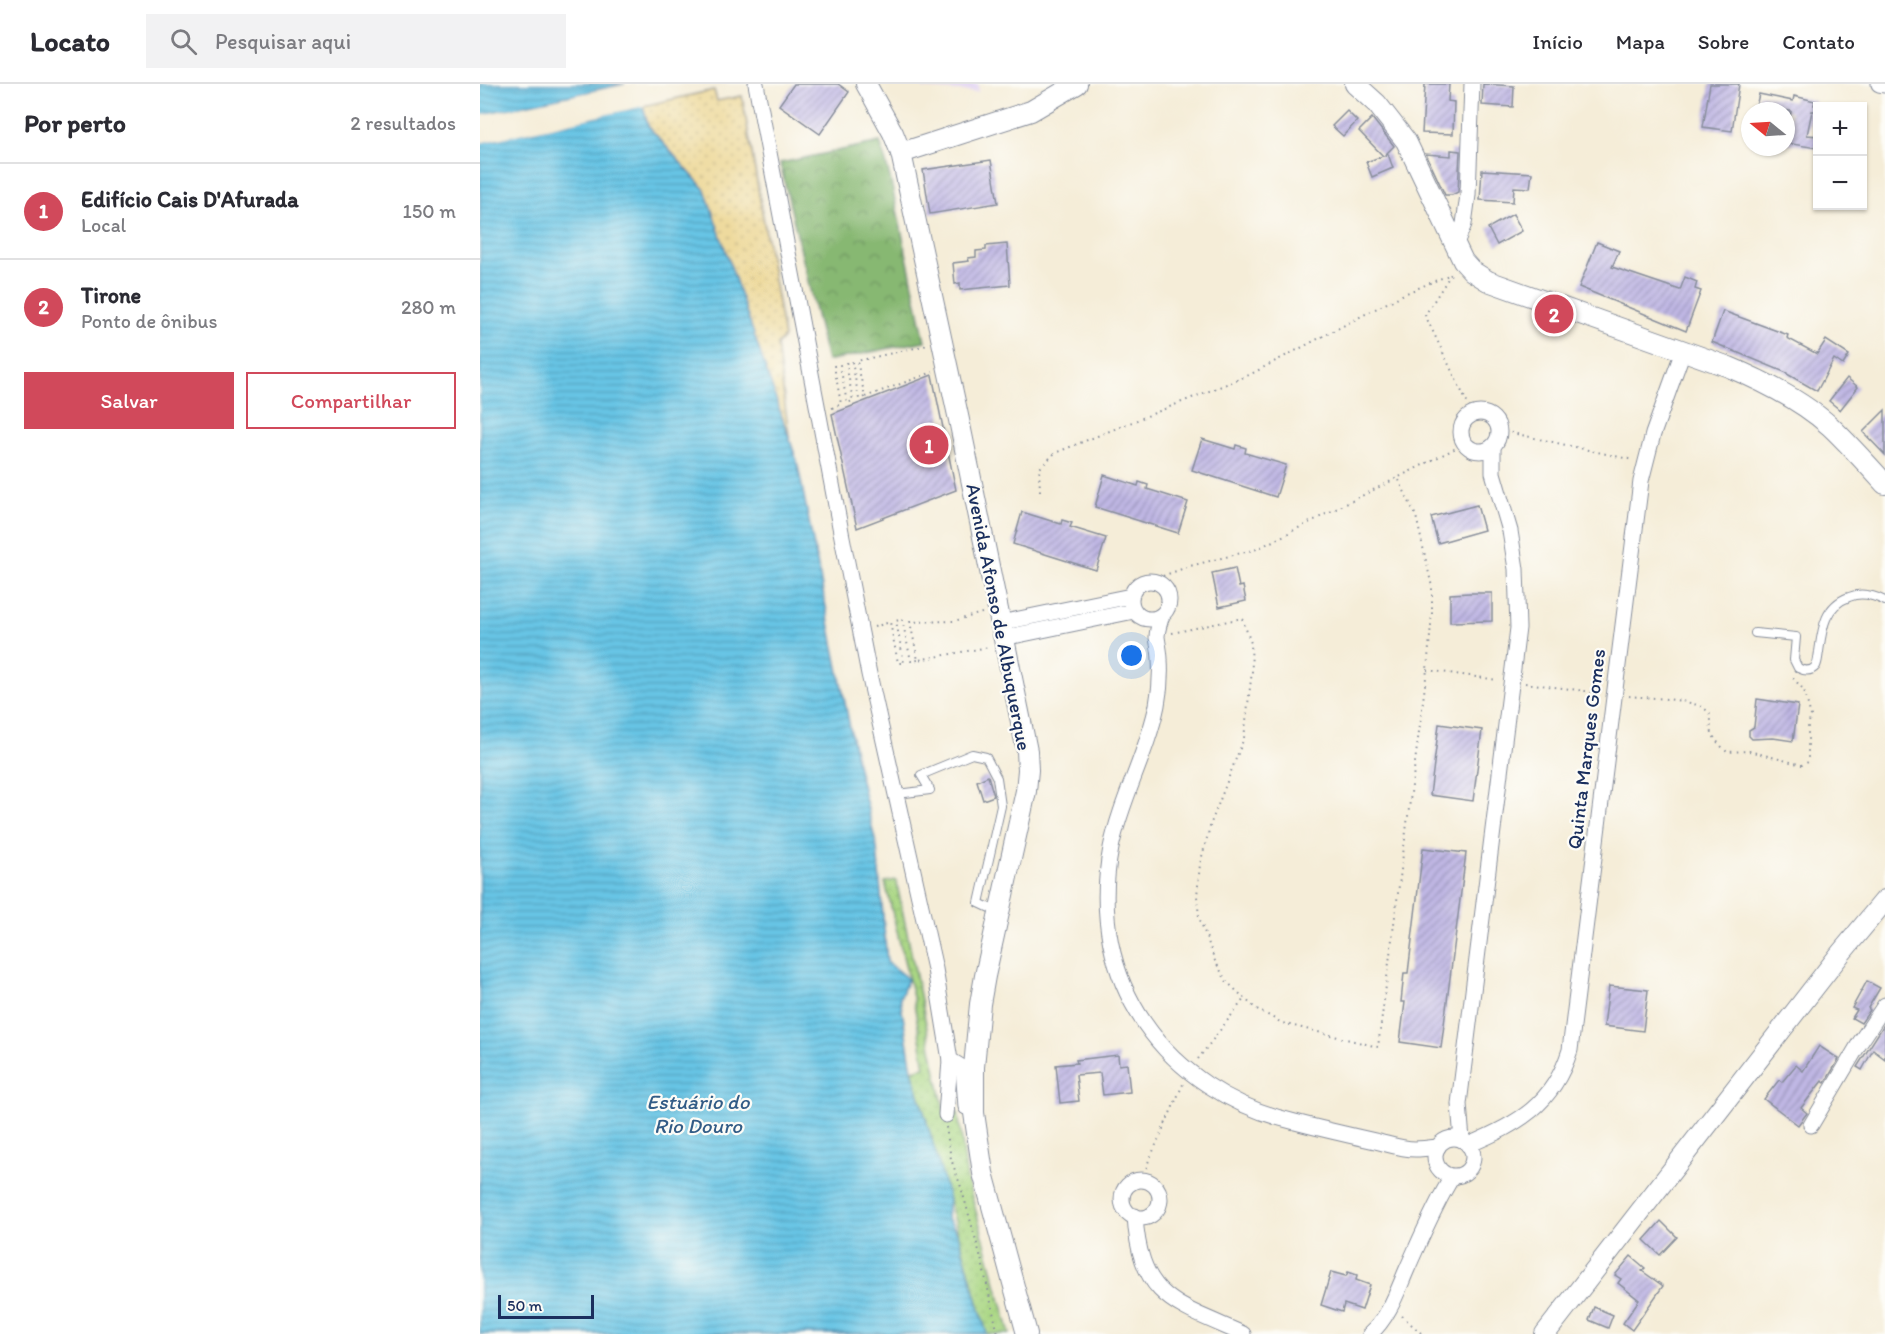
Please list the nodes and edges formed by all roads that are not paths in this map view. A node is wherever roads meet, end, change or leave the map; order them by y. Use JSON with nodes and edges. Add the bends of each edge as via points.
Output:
{"nodes":[{"id":1,"x":756,"y":84,"type":"edge"},
{"id":2,"x":866,"y":84,"type":"edge"},
{"id":3,"x":1077,"y":84,"type":"edge"},
{"id":4,"x":1355,"y":84,"type":"edge"},
{"id":5,"x":1472,"y":84,"type":"edge"},
{"id":6,"x":1879,"y":84,"type":"edge"},
{"id":7,"x":1885,"y":85,"type":"edge"},
{"id":8,"x":901,"y":153,"type":"junction"},
{"id":9,"x":1456,"y":243,"type":"junction"},
{"id":10,"x":1683,"y":351,"type":"junction"},
{"id":11,"x":1478,"y":448,"type":"junction"},
{"id":12,"x":1885,"y":484,"type":"edge"},
{"id":13,"x":1885,"y":601,"type":"edge"},
{"id":14,"x":1137,"y":609,"type":"junction"},
{"id":15,"x":1162,"y":615,"type":"junction"},
{"id":16,"x":998,"y":629,"type":"junction"},
{"id":17,"x":1755,"y":633,"type":"dead end"},
{"id":18,"x":1157,"y":636,"type":"junction"},
{"id":19,"x":897,"y":794,"type":"junction"},
{"id":20,"x":1885,"y":900,"type":"edge"},
{"id":21,"x":999,"y":912,"type":"junction"},
{"id":22,"x":1885,"y":1005,"type":"edge"},
{"id":23,"x":950,"y":1060,"type":"junction"},
{"id":24,"x":946,"y":1115,"type":"road end"},
{"id":25,"x":1810,"y":1125,"type":"dead end"},
{"id":26,"x":967,"y":1126,"type":"dead end"},
{"id":27,"x":1457,"y":1145,"type":"junction"},
{"id":28,"x":1413,"y":1149,"type":"junction"},
{"id":29,"x":1443,"y":1171,"type":"junction"},
{"id":30,"x":1135,"y":1216,"type":"junction"},
{"id":31,"x":1027,"y":1334,"type":"edge"},
{"id":32,"x":1243,"y":1334,"type":"edge"},
{"id":33,"x":1370,"y":1334,"type":"edge"},
{"id":34,"x":1545,"y":1334,"type":"edge"}],
"edges":[{"from":1,"to":19,"type":"street","via":[[869,674]]},
{"from":2,"to":8,"type":"main road","name":"Avenida Afonso de Albuquerque"},
{"from":3,"to":8,"type":"main road","via":[[1031,111]]},
{"from":4,"to":9,"type":"main road","via":[[1377,104],[1406,141]]},
{"from":5,"to":9,"type":"street","via":[[1468,195],[1464,224]]},
{"from":6,"to":7,"type":"street"},
{"from":8,"to":16,"type":"main road","name":"Avenida Afonso de Albuquerque","via":[[948,367]]},
{"from":9,"to":10,"type":"main road","via":[[1467,267],[1482,278]]},
{"from":10,"to":12,"type":"main road","via":[[1730,366],[1795,400],[1829,425]]},
{"from":10,"to":27,"type":"street","name":"Quinta Marques Gomes","via":[[1644,463],[1570,1050],[1550,1092],[1533,1110],[1502,1131]]},
{"from":11,"to":11,"type":"street","via":[[1499,436],[1494,419],[1483,413],[1465,419],[1462,425],[1461,438]]},
{"from":11,"to":27,"type":"street","via":[[1493,473],[1510,531],[1519,617]]},
{"from":13,"to":17,"type":"lane","via":[[1859,594],[1836,604],[1825,618],[1817,663],[1807,670],[1798,668],[1794,660],[1796,637]]},
{"from":14,"to":15,"type":"street","via":[[1156,618]]},
{"from":14,"to":15,"type":"street","via":[[1137,587],[1146,582],[1158,583],[1167,592],[1168,604]]},
{"from":14,"to":16,"type":"street"},
{"from":14,"to":18,"type":"street"},
{"from":15,"to":18,"type":"street"},
{"from":16,"to":21,"type":"main road","name":"Avenida Afonso de Albuquerque","via":[[1028,770]]},
{"from":18,"to":28,"type":"street","via":[[1159,696],[1114,834],[1107,872],[1112,949],[1133,1003],[1170,1054],[1222,1095],[1282,1119]]},
{"from":19,"to":21,"type":"lane","via":[[930,790],[921,776],[972,754],[986,758],[997,778],[1001,806],[979,903]]},
{"from":19,"to":23,"type":"street","via":[[935,969]]},
{"from":20,"to":34,"type":"main road"},
{"from":21,"to":31,"type":"main road","name":"Avenida Afonso de Albuquerque","via":[[980,1004],[974,1113],[983,1173]]},
{"from":22,"to":25,"type":"street"},
{"from":23,"to":24,"type":"street"},
{"from":23,"to":26,"type":"street","via":[[963,1068]]},
{"from":27,"to":28,"type":"street"},
{"from":27,"to":29,"type":"street","via":[[1434,1159]]},
{"from":27,"to":29,"type":"street","name":"Quinta Marques Gomes","via":[[1471,1166],[1458,1176]]},
{"from":28,"to":29,"type":"street"},
{"from":29,"to":33,"type":"street","via":[[1437,1201],[1390,1306]]},
{"from":30,"to":30,"type":"street","via":[[1147,1217],[1159,1204],[1159,1192],[1151,1182],[1128,1185],[1123,1196],[1125,1208]]},
{"from":30,"to":32,"type":"street","via":[[1140,1257],[1158,1288],[1180,1305]]}]}
